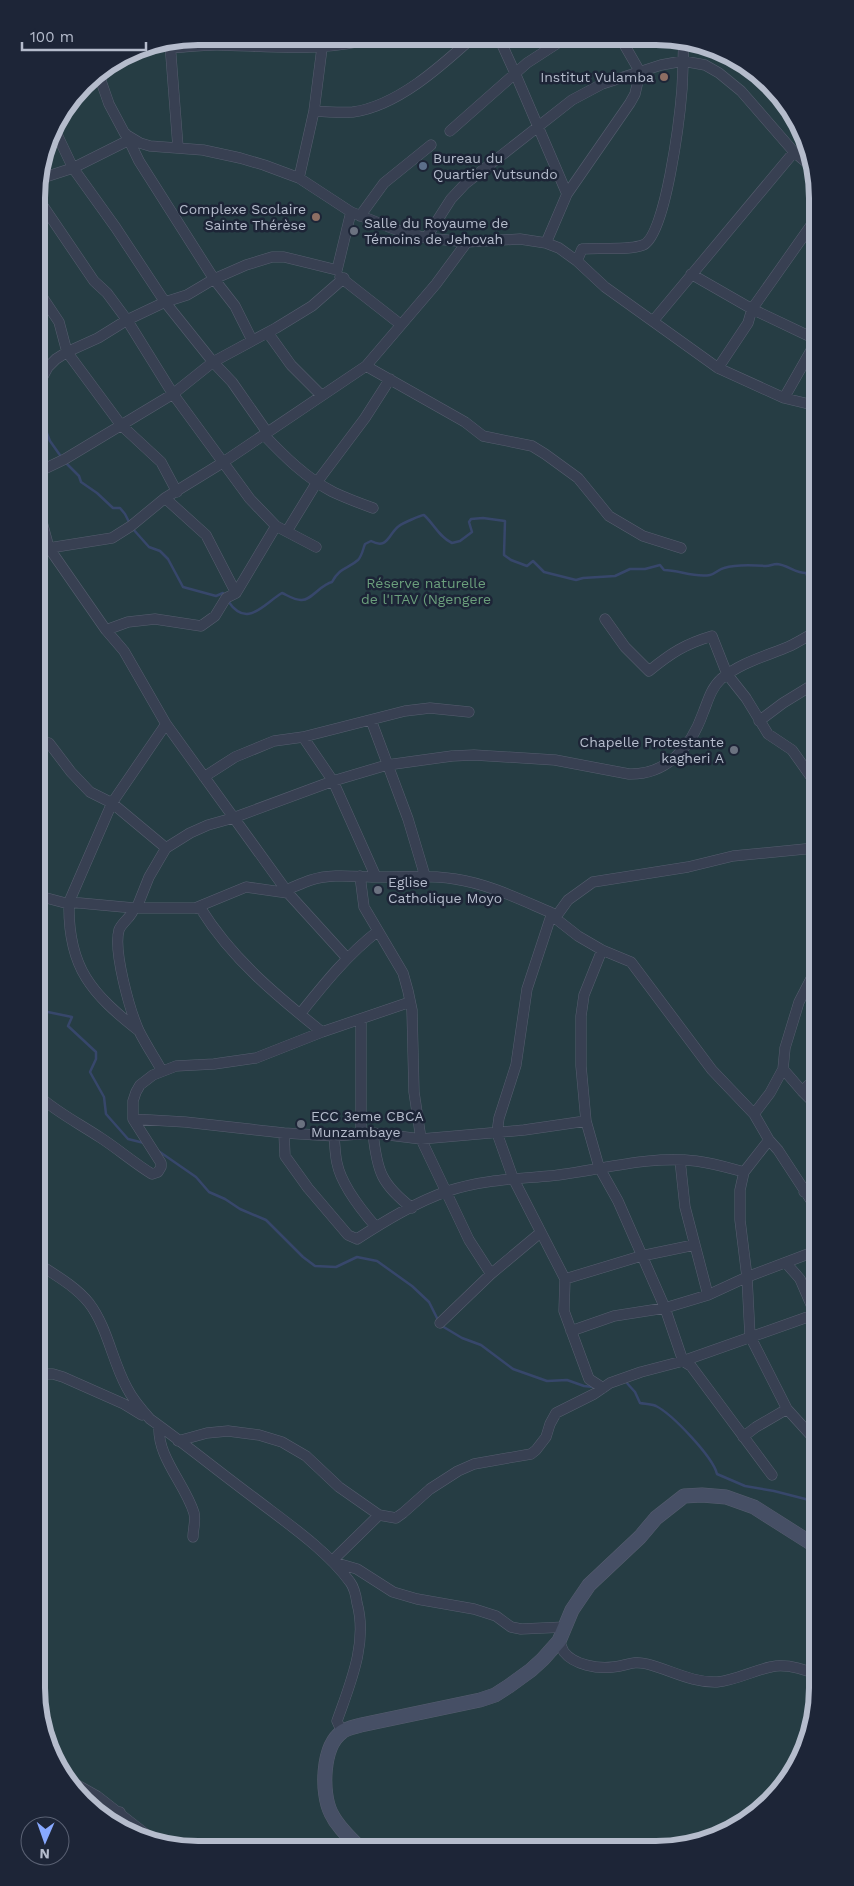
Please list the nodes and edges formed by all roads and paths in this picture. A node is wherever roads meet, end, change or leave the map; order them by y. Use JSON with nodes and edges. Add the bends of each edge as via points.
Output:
{"nodes":[{"id":1,"x":188,"y":45,"type":"edge"},
{"id":2,"x":213,"y":45,"type":"edge"},
{"id":3,"x":213,"y":45,"type":"edge"},
{"id":4,"x":342,"y":45,"type":"edge"},
{"id":5,"x":464,"y":45,"type":"edge"},
{"id":6,"x":502,"y":45,"type":"edge"},
{"id":7,"x":551,"y":45,"type":"edge"},
{"id":8,"x":624,"y":45,"type":"edge"},
{"id":9,"x":170,"y":48,"type":"edge"},
{"id":10,"x":322,"y":48,"type":"junction"},
{"id":11,"x":684,"y":48,"type":"edge"},
{"id":12,"x":683,"y":61,"type":"junction"},
{"id":13,"x":640,"y":72,"type":"junction"},
{"id":14,"x":515,"y":73,"type":"junction"},
{"id":15,"x":101,"y":80,"type":"edge"},
{"id":16,"x":314,"y":111,"type":"junction"},
{"id":17,"x":538,"y":128,"type":"junction"},
{"id":18,"x":450,"y":130,"type":"dead end"},
{"id":19,"x":58,"y":137,"type":"edge"},
{"id":20,"x":127,"y":137,"type":"junction"},
{"id":21,"x":431,"y":146,"type":"dead end"},
{"id":22,"x":178,"y":147,"type":"junction"},
{"id":23,"x":794,"y":152,"type":"junction"},
{"id":24,"x":805,"y":161,"type":"edge"},
{"id":25,"x":72,"y":168,"type":"junction"},
{"id":26,"x":47,"y":177,"type":"edge"},
{"id":27,"x":299,"y":178,"type":"junction"},
{"id":28,"x":566,"y":194,"type":"junction"},
{"id":29,"x":45,"y":209,"type":"edge"},
{"id":30,"x":356,"y":214,"type":"junction"},
{"id":31,"x":809,"y":228,"type":"edge"},
{"id":32,"x":426,"y":238,"type":"junction"},
{"id":33,"x":467,"y":242,"type":"junction"},
{"id":34,"x":546,"y":243,"type":"junction"},
{"id":35,"x":302,"y":260,"type":"junction"},
{"id":36,"x":577,"y":261,"type":"junction"},
{"id":37,"x":691,"y":274,"type":"junction"},
{"id":38,"x":344,"y":278,"type":"junction"},
{"id":39,"x":214,"y":279,"type":"junction"},
{"id":40,"x":45,"y":301,"type":"edge"},
{"id":41,"x":164,"y":302,"type":"junction"},
{"id":42,"x":752,"y":309,"type":"junction"},
{"id":43,"x":127,"y":320,"type":"junction"},
{"id":44,"x":653,"y":321,"type":"junction"},
{"id":45,"x":400,"y":324,"type":"junction"},
{"id":46,"x":268,"y":333,"type":"junction"},
{"id":47,"x":809,"y":336,"type":"edge"},
{"id":48,"x":252,"y":340,"type":"junction"},
{"id":49,"x":66,"y":352,"type":"junction"},
{"id":50,"x":809,"y":354,"type":"edge"},
{"id":51,"x":213,"y":362,"type":"junction"},
{"id":52,"x":366,"y":366,"type":"junction"},
{"id":53,"x":718,"y":368,"type":"junction"},
{"id":54,"x":45,"y":373,"type":"edge"},
{"id":55,"x":390,"y":379,"type":"junction"},
{"id":56,"x":173,"y":394,"type":"junction"},
{"id":57,"x":320,"y":395,"type":"junction"},
{"id":58,"x":784,"y":398,"type":"junction"},
{"id":59,"x":809,"y":404,"type":"edge"},
{"id":60,"x":121,"y":425,"type":"junction"},
{"id":61,"x":265,"y":434,"type":"junction"},
{"id":62,"x":222,"y":463,"type":"junction"},
{"id":63,"x":45,"y":469,"type":"edge"},
{"id":64,"x":317,"y":482,"type":"junction"},
{"id":65,"x":177,"y":492,"type":"junction"},
{"id":66,"x":165,"y":498,"type":"junction"},
{"id":67,"x":373,"y":508,"type":"dead end"},
{"id":68,"x":276,"y":526,"type":"junction"},
{"id":69,"x":287,"y":531,"type":"junction"},
{"id":70,"x":45,"y":533,"type":"edge"},
{"id":71,"x":316,"y":547,"type":"dead end"},
{"id":72,"x":45,"y":548,"type":"edge"},
{"id":73,"x":49,"y":548,"type":"junction"},
{"id":74,"x":681,"y":548,"type":"dead end"},
{"id":75,"x":236,"y":593,"type":"junction"},
{"id":76,"x":605,"y":619,"type":"dead end"},
{"id":77,"x":106,"y":630,"type":"junction"},
{"id":78,"x":809,"y":635,"type":"edge"},
{"id":79,"x":727,"y":674,"type":"junction"},
{"id":80,"x":809,"y":687,"type":"edge"},
{"id":81,"x":469,"y":712,"type":"dead end"},
{"id":82,"x":371,"y":720,"type":"junction"},
{"id":83,"x":759,"y":720,"type":"junction"},
{"id":84,"x":166,"y":724,"type":"junction"},
{"id":85,"x":303,"y":737,"type":"junction"},
{"id":86,"x":45,"y":743,"type":"edge"},
{"id":87,"x":387,"y":765,"type":"junction"},
{"id":88,"x":809,"y":774,"type":"edge"},
{"id":89,"x":204,"y":777,"type":"junction"},
{"id":90,"x":333,"y":781,"type":"junction"},
{"id":91,"x":112,"y":803,"type":"junction"},
{"id":92,"x":233,"y":818,"type":"junction"},
{"id":93,"x":166,"y":848,"type":"junction"},
{"id":94,"x":809,"y":848,"type":"edge"},
{"id":95,"x":360,"y":876,"type":"junction"},
{"id":96,"x":425,"y":876,"type":"junction"},
{"id":97,"x":376,"y":877,"type":"junction"},
{"id":98,"x":287,"y":891,"type":"junction"},
{"id":99,"x":45,"y":897,"type":"edge"},
{"id":100,"x":69,"y":903,"type":"junction"},
{"id":101,"x":136,"y":908,"type":"junction"},
{"id":102,"x":195,"y":908,"type":"junction"},
{"id":103,"x":553,"y":916,"type":"junction"},
{"id":104,"x":378,"y":931,"type":"junction"},
{"id":105,"x":602,"y":950,"type":"junction"},
{"id":106,"x":347,"y":958,"type":"junction"},
{"id":107,"x":809,"y":983,"type":"edge"},
{"id":108,"x":410,"y":1002,"type":"junction"},
{"id":109,"x":300,"y":1014,"type":"junction"},
{"id":110,"x":361,"y":1019,"type":"junction"},
{"id":111,"x":140,"y":1031,"type":"junction"},
{"id":112,"x":322,"y":1032,"type":"junction"},
{"id":113,"x":783,"y":1069,"type":"junction"},
{"id":114,"x":162,"y":1072,"type":"junction"},
{"id":115,"x":809,"y":1085,"type":"edge"},
{"id":116,"x":802,"y":1091,"type":"junction"},
{"id":117,"x":809,"y":1098,"type":"edge"},
{"id":118,"x":45,"y":1101,"type":"edge"},
{"id":119,"x":754,"y":1114,"type":"junction"},
{"id":120,"x":133,"y":1119,"type":"junction"},
{"id":121,"x":586,"y":1121,"type":"junction"},
{"id":122,"x":284,"y":1133,"type":"junction"},
{"id":123,"x":373,"y":1133,"type":"junction"},
{"id":124,"x":497,"y":1133,"type":"junction"},
{"id":125,"x":361,"y":1134,"type":"junction"},
{"id":126,"x":334,"y":1136,"type":"junction"},
{"id":127,"x":420,"y":1139,"type":"junction"},
{"id":128,"x":769,"y":1140,"type":"junction"},
{"id":129,"x":680,"y":1160,"type":"junction"},
{"id":130,"x":600,"y":1167,"type":"junction"},
{"id":131,"x":744,"y":1172,"type":"junction"},
{"id":132,"x":513,"y":1178,"type":"junction"},
{"id":133,"x":809,"y":1187,"type":"edge"},
{"id":134,"x":445,"y":1192,"type":"junction"},
{"id":135,"x":804,"y":1192,"type":"junction"},
{"id":136,"x":809,"y":1199,"type":"edge"},
{"id":137,"x":412,"y":1208,"type":"junction"},
{"id":138,"x":376,"y":1227,"type":"junction"},
{"id":139,"x":540,"y":1233,"type":"junction"},
{"id":140,"x":694,"y":1245,"type":"junction"},
{"id":141,"x":809,"y":1255,"type":"edge"},
{"id":142,"x":642,"y":1256,"type":"junction"},
{"id":143,"x":786,"y":1263,"type":"junction"},
{"id":144,"x":45,"y":1268,"type":"edge"},
{"id":145,"x":491,"y":1274,"type":"junction"},
{"id":146,"x":747,"y":1277,"type":"junction"},
{"id":147,"x":565,"y":1279,"type":"junction"},
{"id":148,"x":708,"y":1295,"type":"junction"},
{"id":149,"x":809,"y":1299,"type":"edge"},
{"id":150,"x":665,"y":1308,"type":"junction"},
{"id":151,"x":809,"y":1317,"type":"edge"},
{"id":152,"x":440,"y":1323,"type":"dead end"},
{"id":153,"x":571,"y":1331,"type":"junction"},
{"id":154,"x":750,"y":1336,"type":"junction"},
{"id":155,"x":683,"y":1361,"type":"junction"},
{"id":156,"x":45,"y":1374,"type":"edge"},
{"id":157,"x":602,"y":1388,"type":"junction"},
{"id":158,"x":788,"y":1409,"type":"junction"},
{"id":159,"x":150,"y":1419,"type":"junction"},
{"id":160,"x":159,"y":1426,"type":"junction"},
{"id":161,"x":809,"y":1431,"type":"edge"},
{"id":162,"x":743,"y":1437,"type":"junction"},
{"id":163,"x":178,"y":1441,"type":"junction"},
{"id":164,"x":772,"y":1475,"type":"dead end"},
{"id":165,"x":379,"y":1515,"type":"junction"},
{"id":166,"x":193,"y":1537,"type":"dead end"},
{"id":167,"x":809,"y":1542,"type":"edge"},
{"id":168,"x":332,"y":1561,"type":"junction"},
{"id":169,"x":565,"y":1627,"type":"junction"},
{"id":170,"x":559,"y":1641,"type":"junction"},
{"id":171,"x":809,"y":1672,"type":"edge"},
{"id":172,"x":342,"y":1732,"type":"junction"},
{"id":173,"x":83,"y":1788,"type":"edge"},
{"id":174,"x":118,"y":1817,"type":"edge"},
{"id":175,"x":130,"y":1825,"type":"edge"},
{"id":176,"x":353,"y":1841,"type":"edge"}],
"edges":[{"from":1,"to":3,"type":"street"},
{"from":2,"to":10,"type":"street"},
{"from":4,"to":10,"type":"street"},
{"from":5,"to":16,"type":"street","via":[[400,94],[352,112]]},
{"from":6,"to":14,"type":"street"},
{"from":7,"to":14,"type":"street"},
{"from":8,"to":13,"type":"street"},
{"from":9,"to":22,"type":"street"},
{"from":10,"to":16,"type":"street"},
{"from":11,"to":12,"type":"street"},
{"from":12,"to":13,"type":"street"},
{"from":12,"to":23,"type":"street","via":[[705,65],[741,91]]},
{"from":12,"to":36,"type":"street","via":[[677,133],[662,210],[653,236],[644,245],[582,249]]},
{"from":13,"to":17,"type":"street","via":[[602,84],[572,100]]},
{"from":13,"to":28,"type":"street","via":[[630,103]]},
{"from":14,"to":17,"type":"street"},
{"from":14,"to":18,"type":"street"},
{"from":15,"to":20,"type":"street","via":[[103,92]]},
{"from":16,"to":27,"type":"street"},
{"from":17,"to":28,"type":"street"},
{"from":17,"to":32,"type":"street","via":[[465,184],[451,199]]},
{"from":19,"to":25,"type":"street"},
{"from":20,"to":22,"type":"street","via":[[150,146]]},
{"from":20,"to":25,"type":"street"},
{"from":20,"to":39,"type":"street"},
{"from":21,"to":30,"type":"street","via":[[384,183]]},
{"from":22,"to":27,"type":"street","via":[[240,158]]},
{"from":23,"to":24,"type":"street"},
{"from":23,"to":37,"type":"street"},
{"from":25,"to":26,"type":"street"},
{"from":25,"to":41,"type":"street"},
{"from":27,"to":30,"type":"street"},
{"from":28,"to":34,"type":"street"},
{"from":29,"to":43,"type":"street","via":[[94,281]]},
{"from":30,"to":32,"type":"street"},
{"from":30,"to":35,"type":"street","via":[[337,270]]},
{"from":31,"to":42,"type":"street"},
{"from":32,"to":33,"type":"street"},
{"from":33,"to":34,"type":"street","via":[[520,239]]},
{"from":33,"to":45,"type":"street","via":[[436,284]]},
{"from":34,"to":36,"type":"street"},
{"from":35,"to":38,"type":"street"},
{"from":35,"to":39,"type":"street","via":[[272,256]]},
{"from":36,"to":44,"type":"street","via":[[605,287]]},
{"from":37,"to":42,"type":"street"},
{"from":37,"to":44,"type":"street"},
{"from":38,"to":45,"type":"street"},
{"from":38,"to":46,"type":"street","via":[[312,306]]},
{"from":39,"to":41,"type":"street","via":[[187,295]]},
{"from":39,"to":48,"type":"street","via":[[235,306]]},
{"from":40,"to":49,"type":"street","via":[[59,322]]},
{"from":41,"to":43,"type":"street"},
{"from":41,"to":51,"type":"street"},
{"from":42,"to":47,"type":"street"},
{"from":42,"to":53,"type":"street","via":[[748,323]]},
{"from":43,"to":49,"type":"street"},
{"from":43,"to":56,"type":"street"},
{"from":44,"to":53,"type":"street"},
{"from":45,"to":52,"type":"street"},
{"from":46,"to":48,"type":"street"},
{"from":46,"to":57,"type":"street"},
{"from":48,"to":51,"type":"street"},
{"from":49,"to":54,"type":"street"},
{"from":49,"to":60,"type":"street"},
{"from":50,"to":58,"type":"street"},
{"from":51,"to":56,"type":"street"},
{"from":51,"to":61,"type":"street","via":[[232,382]]},
{"from":52,"to":55,"type":"street"},
{"from":52,"to":57,"type":"street"},
{"from":53,"to":58,"type":"street"},
{"from":55,"to":64,"type":"street"},
{"from":55,"to":74,"type":"street","via":[[465,422],[483,436],[532,446],[546,454],[578,478],[609,516],[643,536]]},
{"from":56,"to":60,"type":"street"},
{"from":56,"to":62,"type":"street"},
{"from":57,"to":61,"type":"street"},
{"from":58,"to":59,"type":"street"},
{"from":60,"to":63,"type":"street"},
{"from":60,"to":65,"type":"street","via":[[161,462]]},
{"from":61,"to":62,"type":"street"},
{"from":61,"to":64,"type":"street","via":[[292,463]]},
{"from":62,"to":65,"type":"street"},
{"from":62,"to":68,"type":"street"},
{"from":64,"to":67,"type":"street"},
{"from":64,"to":69,"type":"street"},
{"from":65,"to":66,"type":"street"},
{"from":66,"to":73,"type":"street","via":[[112,538]]},
{"from":66,"to":75,"type":"street","via":[[206,536]]},
{"from":68,"to":69,"type":"street"},
{"from":68,"to":75,"type":"street"},
{"from":69,"to":71,"type":"street"},
{"from":70,"to":73,"type":"street"},
{"from":72,"to":73,"type":"street"},
{"from":73,"to":77,"type":"street"},
{"from":75,"to":77,"type":"street","via":[[226,598],[215,616],[201,626],[155,619],[128,622]]},
{"from":76,"to":79,"type":"street","via":[[625,647],[649,671],[686,644],[712,636]]},
{"from":77,"to":84,"type":"street","via":[[124,652]]},
{"from":78,"to":79,"type":"street"},
{"from":79,"to":83,"type":"street"},
{"from":79,"to":87,"type":"street","via":[[712,690],[687,745],[676,758],[654,771],[629,774],[555,760],[474,755]]},
{"from":80,"to":83,"type":"street"},
{"from":81,"to":82,"type":"street","via":[[430,708]]},
{"from":82,"to":85,"type":"street"},
{"from":82,"to":87,"type":"street"},
{"from":83,"to":88,"type":"street","via":[[768,734],[792,750]]},
{"from":84,"to":89,"type":"street"},
{"from":84,"to":91,"type":"street"},
{"from":85,"to":89,"type":"street","via":[[274,741]]},
{"from":85,"to":90,"type":"street"},
{"from":86,"to":91,"type":"street","via":[[49,743],[90,792]]},
{"from":87,"to":90,"type":"street"},
{"from":87,"to":96,"type":"street"},
{"from":89,"to":92,"type":"street"},
{"from":90,"to":92,"type":"street"},
{"from":90,"to":97,"type":"street"},
{"from":91,"to":93,"type":"street"},
{"from":91,"to":100,"type":"street"},
{"from":92,"to":93,"type":"street","via":[[208,825]]},
{"from":92,"to":98,"type":"street"},
{"from":93,"to":101,"type":"street"},
{"from":94,"to":103,"type":"street","via":[[732,856],[688,867],[593,882]]},
{"from":95,"to":97,"type":"street"},
{"from":95,"to":98,"type":"street","via":[[311,880]]},
{"from":95,"to":104,"type":"street","via":[[364,907]]},
{"from":96,"to":97,"type":"street"},
{"from":96,"to":103,"type":"street","via":[[475,883],[513,896]]},
{"from":98,"to":102,"type":"street","via":[[246,887]]},
{"from":98,"to":106,"type":"street"},
{"from":99,"to":100,"type":"street"},
{"from":100,"to":101,"type":"street"},
{"from":100,"to":111,"type":"street","via":[[74,956],[85,977],[115,1012]]},
{"from":101,"to":102,"type":"street"},
{"from":101,"to":111,"type":"street","via":[[119,929],[118,944],[120,963]]},
{"from":102,"to":109,"type":"street","via":[[201,909],[246,967]]},
{"from":103,"to":105,"type":"street"},
{"from":103,"to":124,"type":"street","via":[[527,989],[516,1065]]},
{"from":104,"to":106,"type":"street"},
{"from":104,"to":108,"type":"street","via":[[403,973]]},
{"from":105,"to":119,"type":"street","via":[[631,962],[712,1070]]},
{"from":105,"to":121,"type":"street","via":[[584,995],[579,1032]]},
{"from":106,"to":109,"type":"street"},
{"from":107,"to":113,"type":"street","via":[[799,1002],[785,1048]]},
{"from":108,"to":110,"type":"street"},
{"from":108,"to":127,"type":"street","via":[[414,1092]]},
{"from":109,"to":112,"type":"street"},
{"from":110,"to":112,"type":"street"},
{"from":110,"to":125,"type":"street"},
{"from":111,"to":114,"type":"street"},
{"from":112,"to":114,"type":"street","via":[[256,1058],[176,1066]]},
{"from":113,"to":116,"type":"street"},
{"from":113,"to":119,"type":"street"},
{"from":114,"to":120,"type":"street","via":[[140,1085],[133,1101]]},
{"from":115,"to":116,"type":"street"},
{"from":116,"to":117,"type":"street"},
{"from":118,"to":120,"type":"street","via":[[152,1174],[158,1172],[161,1162]]},
{"from":119,"to":128,"type":"street"},
{"from":120,"to":122,"type":"street"},
{"from":121,"to":124,"type":"street"},
{"from":121,"to":130,"type":"street"},
{"from":122,"to":126,"type":"street"},
{"from":122,"to":138,"type":"street","via":[[285,1156],[348,1235],[357,1239]]},
{"from":123,"to":125,"type":"street"},
{"from":123,"to":127,"type":"street"},
{"from":123,"to":137,"type":"street","via":[[376,1161],[390,1190]]},
{"from":124,"to":127,"type":"street"},
{"from":124,"to":132,"type":"street"},
{"from":125,"to":126,"type":"street"},
{"from":126,"to":138,"type":"street","via":[[337,1165],[350,1192]]},
{"from":127,"to":134,"type":"street"},
{"from":128,"to":131,"type":"street"},
{"from":128,"to":135,"type":"street"},
{"from":129,"to":130,"type":"street"},
{"from":129,"to":131,"type":"street"},
{"from":129,"to":140,"type":"street","via":[[685,1207]]},
{"from":130,"to":132,"type":"street","via":[[549,1176]]},
{"from":130,"to":142,"type":"street"},
{"from":131,"to":146,"type":"street","via":[[740,1220]]},
{"from":132,"to":134,"type":"street"},
{"from":132,"to":139,"type":"street"},
{"from":133,"to":135,"type":"street"},
{"from":134,"to":137,"type":"street"},
{"from":134,"to":145,"type":"street","via":[[469,1240]]},
{"from":135,"to":136,"type":"street"},
{"from":137,"to":138,"type":"street"},
{"from":139,"to":145,"type":"street"},
{"from":139,"to":147,"type":"street"},
{"from":140,"to":142,"type":"street"},
{"from":140,"to":148,"type":"street"},
{"from":141,"to":143,"type":"street"},
{"from":142,"to":147,"type":"street"},
{"from":142,"to":150,"type":"street"},
{"from":143,"to":146,"type":"street"},
{"from":143,"to":149,"type":"street","via":[[800,1279]]},
{"from":144,"to":159,"type":"street","via":[[71,1285],[88,1302],[103,1327],[126,1387]]},
{"from":145,"to":152,"type":"street"},
{"from":146,"to":148,"type":"street"},
{"from":146,"to":154,"type":"street"},
{"from":147,"to":153,"type":"street","via":[[564,1311]]},
{"from":148,"to":150,"type":"street"},
{"from":150,"to":153,"type":"street","via":[[614,1316]]},
{"from":150,"to":155,"type":"street"},
{"from":151,"to":154,"type":"street"},
{"from":153,"to":157,"type":"street","via":[[589,1379]]},
{"from":154,"to":155,"type":"street"},
{"from":154,"to":158,"type":"street"},
{"from":155,"to":157,"type":"street","via":[[641,1372]]},
{"from":155,"to":162,"type":"street","via":[[691,1366]]},
{"from":156,"to":159,"type":"street","via":[[63,1377]]},
{"from":157,"to":165,"type":"street","via":[[556,1413],[546,1437],[531,1454],[474,1464],[430,1489],[396,1518]]},
{"from":158,"to":161,"type":"street"},
{"from":158,"to":162,"type":"street"},
{"from":159,"to":160,"type":"street"},
{"from":160,"to":163,"type":"street"},
{"from":160,"to":166,"type":"street","via":[[159,1441],[194,1514]]},
{"from":162,"to":164,"type":"street"},
{"from":163,"to":165,"type":"street","via":[[228,1431],[282,1442],[306,1456],[339,1487]]},
{"from":163,"to":168,"type":"street"},
{"from":165,"to":168,"type":"street"},
{"from":167,"to":169,"type":"street","via":[[754,1507],[726,1497],[684,1496],[656,1518],[589,1585]]},
{"from":168,"to":169,"type":"street","via":[[357,1569],[393,1592],[474,1608],[496,1616],[511,1627]]},
{"from":168,"to":172,"type":"street","via":[[351,1583],[360,1625],[353,1677],[337,1721]]},
{"from":169,"to":170,"type":"street"},
{"from":170,"to":171,"type":"street","via":[[564,1652],[576,1661],[594,1667],[615,1667],[631,1662],[646,1664],[699,1681],[739,1678],[775,1666],[792,1666]]},
{"from":170,"to":172,"type":"street","via":[[531,1670],[495,1695]]},
{"from":172,"to":176,"type":"street","via":[[332,1744],[326,1764],[326,1799],[340,1827]]},
{"from":173,"to":174,"type":"street","via":[[98,1796]]},
{"from":174,"to":175,"type":"street"}]}
